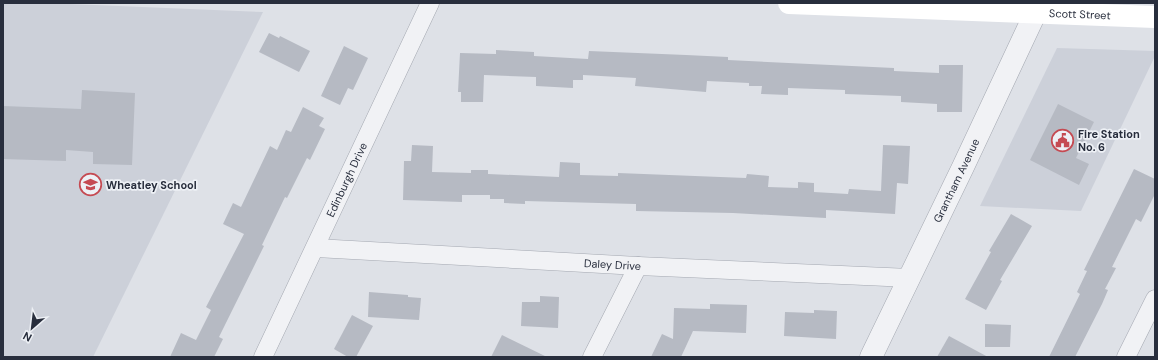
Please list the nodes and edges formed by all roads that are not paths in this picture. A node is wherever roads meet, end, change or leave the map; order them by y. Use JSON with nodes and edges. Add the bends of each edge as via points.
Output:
{"nodes":[{"id":1,"x":430,"y":3,"type":"edge"},
{"id":2,"x":789,"y":3,"type":"edge"},
{"id":3,"x":1037,"y":8,"type":"edge"},
{"id":4,"x":1155,"y":18,"type":"edge"},
{"id":5,"x":316,"y":248,"type":"junction"},
{"id":6,"x":638,"y":266,"type":"junction"},
{"id":7,"x":910,"y":278,"type":"junction"},
{"id":8,"x":1155,"y":300,"type":"edge"},
{"id":9,"x":263,"y":357,"type":"edge"},
{"id":10,"x":592,"y":357,"type":"edge"},
{"id":11,"x":871,"y":357,"type":"edge"},
{"id":12,"x":1126,"y":357,"type":"edge"}],
"edges":[{"from":1,"to":5,"type":"street","name":"Edinburgh Drive"},
{"from":2,"to":3,"type":"main road","name":"Scott Street"},
{"from":3,"to":4,"type":"main road","name":"Scott Street"},
{"from":3,"to":7,"type":"street","name":"Grantham Avenue"},
{"from":5,"to":6,"type":"street","name":"Daley Drive"},
{"from":5,"to":9,"type":"street","name":"Edinburgh Drive"},
{"from":6,"to":7,"type":"street","name":"Daley Drive"},
{"from":6,"to":10,"type":"street"},
{"from":7,"to":11,"type":"street","name":"Grantham Avenue"},
{"from":8,"to":12,"type":"street"}]}
